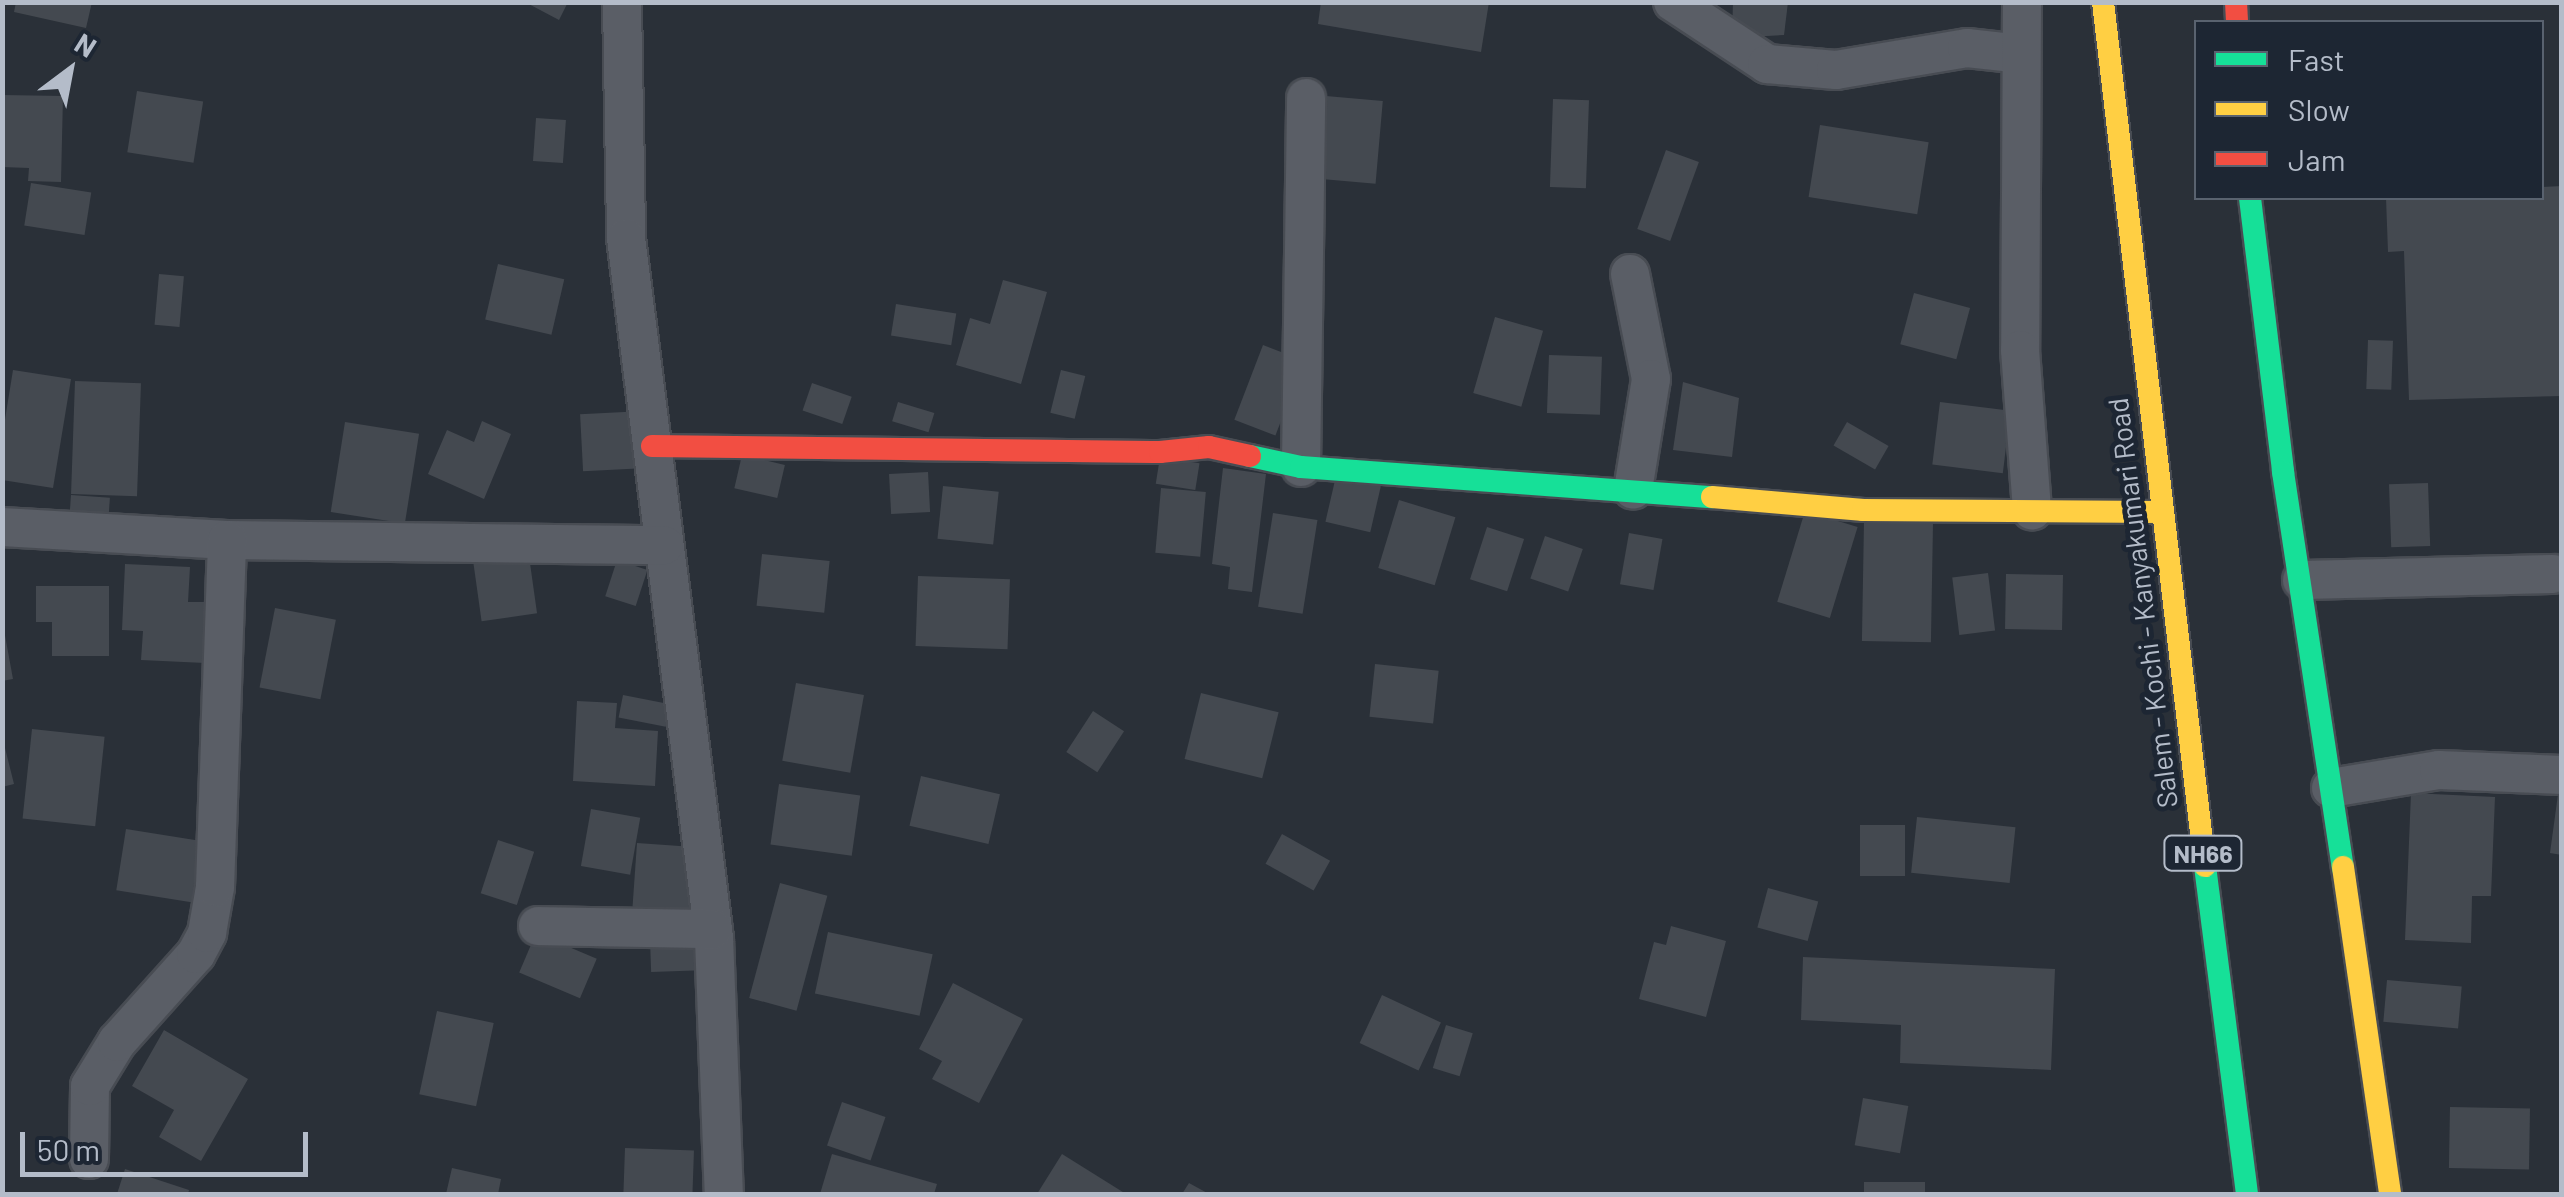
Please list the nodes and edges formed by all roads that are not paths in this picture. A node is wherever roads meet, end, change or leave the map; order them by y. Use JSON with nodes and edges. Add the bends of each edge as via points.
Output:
{"nodes":[{"id":1,"x":622,"y":2,"type":"edge"},
{"id":2,"x":1673,"y":2,"type":"edge"},
{"id":3,"x":2022,"y":2,"type":"edge"},
{"id":4,"x":2103,"y":2,"type":"edge"},
{"id":5,"x":2021,"y":54,"type":"junction"},
{"id":6,"x":1306,"y":98,"type":"dead end"},
{"id":7,"x":2250,"y":200,"type":"edge"},
{"id":8,"x":1630,"y":274,"type":"dead end"},
{"id":9,"x":652,"y":446,"type":"junction"},
{"id":10,"x":1302,"y":468,"type":"junction"},
{"id":11,"x":1633,"y":490,"type":"junction"},
{"id":12,"x":2032,"y":511,"type":"junction"},
{"id":13,"x":2160,"y":512,"type":"junction"},
{"id":14,"x":2,"y":527,"type":"edge"},
{"id":15,"x":227,"y":540,"type":"junction"},
{"id":16,"x":664,"y":545,"type":"junction"},
{"id":17,"x":2553,"y":574,"type":"dead end"},
{"id":18,"x":2302,"y":580,"type":"junction"},
{"id":19,"x":2562,"y":775,"type":"edge"},
{"id":20,"x":2331,"y":788,"type":"junction"},
{"id":21,"x":538,"y":926,"type":"dead end"},
{"id":22,"x":712,"y":929,"type":"junction"},
{"id":23,"x":89,"y":1159,"type":"dead end"},
{"id":24,"x":724,"y":1194,"type":"edge"},
{"id":25,"x":2247,"y":1194,"type":"edge"},
{"id":26,"x":2390,"y":1194,"type":"edge"}],
"edges":[{"from":1,"to":9,"type":"street","via":[[626,238]]},
{"from":2,"to":5,"type":"street","via":[[1767,64],[1836,70],[1967,48]]},
{"from":3,"to":5,"type":"street"},
{"from":4,"to":13,"type":"main road","name":"Salem - Kochi - Kanyakumari Road","number":"NH66"},
{"from":5,"to":12,"type":"street","via":[[2020,350]]},
{"from":6,"to":10,"type":"street"},
{"from":7,"to":18,"type":"main road"},
{"from":8,"to":11,"type":"street","via":[[1651,379]]},
{"from":9,"to":10,"type":"main road","via":[[1160,452],[1209,447]]},
{"from":9,"to":16,"type":"street"},
{"from":10,"to":11,"type":"main road"},
{"from":11,"to":12,"type":"main road","via":[[1863,510]]},
{"from":12,"to":13,"type":"main road"},
{"from":13,"to":25,"type":"main road","name":"Salem - Kochi - Kanyakumari Road","number":"NH66"},
{"from":14,"to":15,"type":"street"},
{"from":15,"to":16,"type":"street"},
{"from":15,"to":23,"type":"street","via":[[207,933],[117,1042],[90,1086]]},
{"from":16,"to":22,"type":"street"},
{"from":17,"to":18,"type":"street"},
{"from":18,"to":20,"type":"main road"},
{"from":19,"to":20,"type":"street","via":[[2438,770]]},
{"from":20,"to":26,"type":"main road"},
{"from":21,"to":22,"type":"street"},
{"from":22,"to":24,"type":"street"}]}
